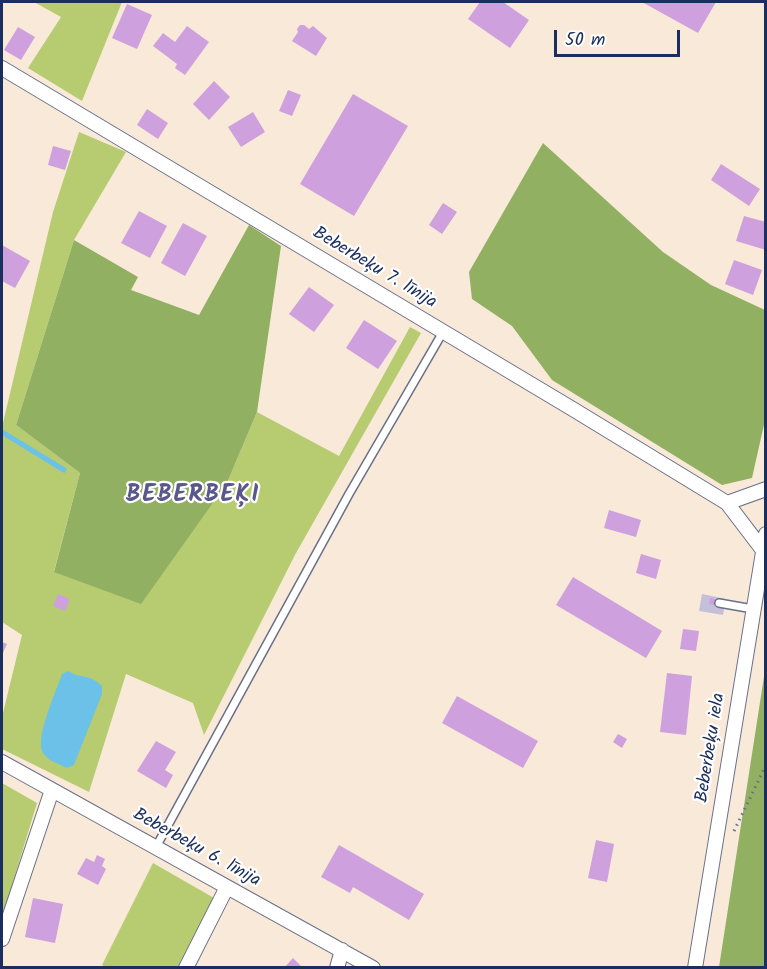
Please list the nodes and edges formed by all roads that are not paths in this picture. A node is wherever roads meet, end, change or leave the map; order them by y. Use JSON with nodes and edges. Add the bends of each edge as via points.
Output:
{"nodes":[{"id":1,"x":2,"y":68,"type":"edge"},
{"id":2,"x":443,"y":332,"type":"junction"},
{"id":3,"x":765,"y":489,"type":"edge"},
{"id":4,"x":727,"y":504,"type":"junction"},
{"id":5,"x":765,"y":534,"type":"edge"},
{"id":6,"x":762,"y":549,"type":"junction"},
{"id":7,"x":719,"y":603,"type":"dead end"},
{"id":8,"x":753,"y":609,"type":"junction"},
{"id":9,"x":2,"y":762,"type":"edge"},
{"id":10,"x":52,"y":790,"type":"junction"},
{"id":11,"x":156,"y":848,"type":"junction"},
{"id":12,"x":228,"y":887,"type":"junction"},
{"id":13,"x":2,"y":939,"type":"edge"},
{"id":14,"x":342,"y":950,"type":"junction"},
{"id":15,"x":186,"y":968,"type":"edge"},
{"id":16,"x":336,"y":968,"type":"edge"},
{"id":17,"x":374,"y":968,"type":"edge"},
{"id":18,"x":695,"y":968,"type":"edge"}],
"edges":[{"from":1,"to":2,"type":"street","name":"Beberbeķu 7. līnija"},
{"from":2,"to":4,"type":"street","name":"Beberbeķu 7. līnija"},
{"from":2,"to":11,"type":"lane","via":[[349,494]]},
{"from":3,"to":4,"type":"street"},
{"from":4,"to":6,"type":"street","name":"Beberbeķu 7. līnija"},
{"from":5,"to":6,"type":"street","name":"Beberbeķu iela"},
{"from":6,"to":8,"type":"street","name":"Beberbeķu iela"},
{"from":7,"to":8,"type":"lane"},
{"from":8,"to":18,"type":"street","name":"Beberbeķu iela"},
{"from":9,"to":10,"type":"street","name":"Beberbeķu 6. līnija"},
{"from":10,"to":11,"type":"street","name":"Beberbeķu 6. līnija"},
{"from":10,"to":13,"type":"street"},
{"from":11,"to":12,"type":"street","name":"Beberbeķu 6. līnija"},
{"from":12,"to":14,"type":"street","name":"Beberbeķu 6. līnija"},
{"from":12,"to":15,"type":"street"},
{"from":14,"to":16,"type":"street"},
{"from":14,"to":17,"type":"street","name":"Beberbeķu 6. līnija"}]}
